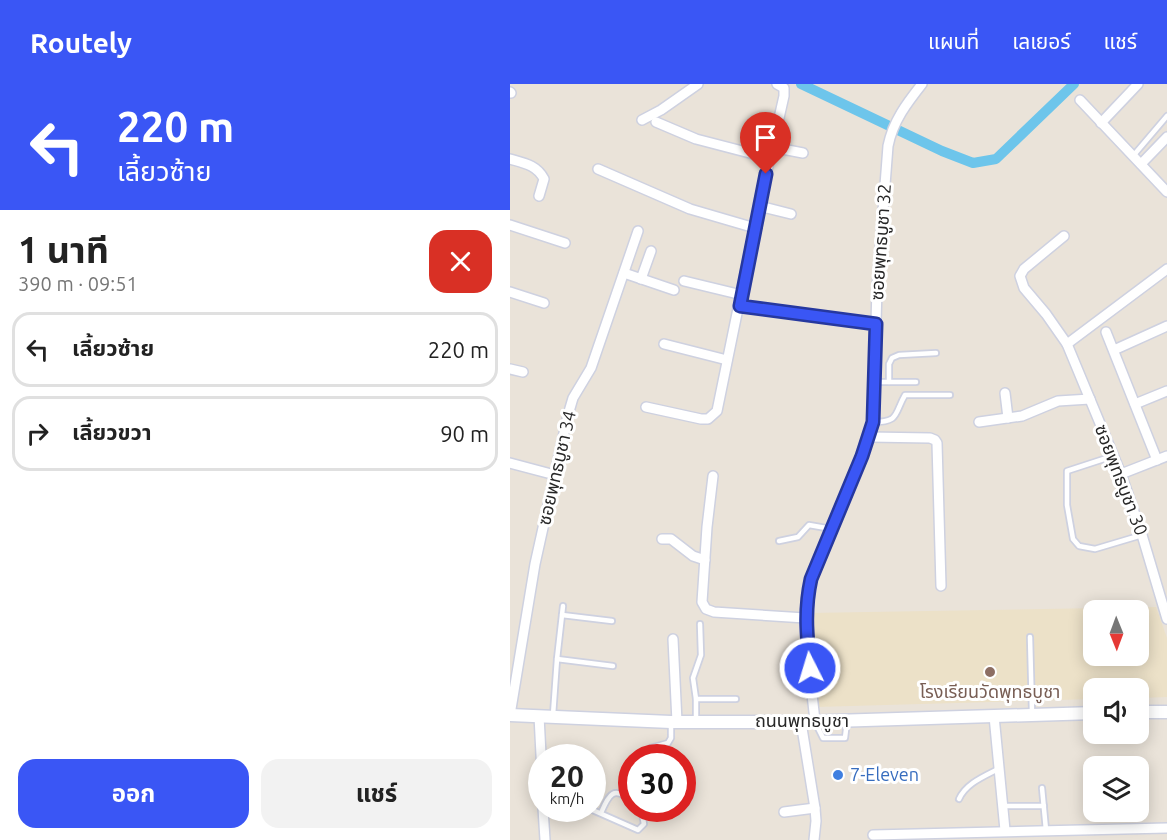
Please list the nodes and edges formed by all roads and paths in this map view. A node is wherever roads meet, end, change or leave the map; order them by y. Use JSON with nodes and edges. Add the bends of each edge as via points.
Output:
{"nodes":[{"id":1,"x":698,"y":84,"type":"edge"},
{"id":2,"x":777,"y":84,"type":"edge"},
{"id":3,"x":922,"y":84,"type":"edge"},
{"id":4,"x":1138,"y":84,"type":"edge"},
{"id":5,"x":1080,"y":100,"type":"dead end"},
{"id":6,"x":1167,"y":116,"type":"edge"},
{"id":7,"x":642,"y":120,"type":"dead end"},
{"id":8,"x":656,"y":122,"type":"dead end"},
{"id":9,"x":1101,"y":123,"type":"junction"},
{"id":10,"x":1167,"y":137,"type":"edge"},
{"id":11,"x":772,"y":147,"type":"junction"},
{"id":12,"x":803,"y":153,"type":"dead end"},
{"id":13,"x":1133,"y":156,"type":"junction"},
{"id":14,"x":769,"y":158,"type":"junction"},
{"id":15,"x":510,"y":159,"type":"edge"},
{"id":16,"x":1141,"y":164,"type":"junction"},
{"id":17,"x":598,"y":169,"type":"dead end"},
{"id":18,"x":1167,"y":192,"type":"edge"},
{"id":19,"x":539,"y":196,"type":"dead end"},
{"id":20,"x":759,"y":206,"type":"junction"},
{"id":21,"x":791,"y":214,"type":"dead end"},
{"id":22,"x":510,"y":225,"type":"edge"},
{"id":23,"x":755,"y":228,"type":"junction"},
{"id":24,"x":638,"y":231,"type":"dead end"},
{"id":25,"x":1064,"y":236,"type":"dead end"},
{"id":26,"x":565,"y":243,"type":"dead end"},
{"id":27,"x":651,"y":251,"type":"dead end"},
{"id":28,"x":1167,"y":269,"type":"edge"},
{"id":29,"x":624,"y":273,"type":"junction"},
{"id":30,"x":641,"y":279,"type":"junction"},
{"id":31,"x":684,"y":281,"type":"dead end"},
{"id":32,"x":674,"y":290,"type":"dead end"},
{"id":33,"x":510,"y":292,"type":"edge"},
{"id":34,"x":742,"y":295,"type":"junction"},
{"id":35,"x":544,"y":303,"type":"dead end"},
{"id":36,"x":740,"y":306,"type":"junction"},
{"id":37,"x":876,"y":324,"type":"junction"},
{"id":38,"x":1167,"y":326,"type":"edge"},
{"id":39,"x":1106,"y":332,"type":"dead end"},
{"id":40,"x":664,"y":344,"type":"dead end"},
{"id":41,"x":1067,"y":344,"type":"junction"},
{"id":42,"x":1114,"y":350,"type":"junction"},
{"id":43,"x":936,"y":353,"type":"dead end"},
{"id":44,"x":727,"y":360,"type":"junction"},
{"id":45,"x":510,"y":369,"type":"edge"},
{"id":46,"x":523,"y":372,"type":"dead end"},
{"id":47,"x":875,"y":382,"type":"junction"},
{"id":48,"x":889,"y":382,"type":"junction"},
{"id":49,"x":916,"y":382,"type":"dead end"},
{"id":50,"x":1167,"y":391,"type":"edge"},
{"id":51,"x":1005,"y":393,"type":"dead end"},
{"id":52,"x":950,"y":395,"type":"dead end"},
{"id":53,"x":1090,"y":399,"type":"junction"},
{"id":54,"x":1135,"y":404,"type":"junction"},
{"id":55,"x":646,"y":407,"type":"dead end"},
{"id":56,"x":1008,"y":418,"type":"junction"},
{"id":57,"x":873,"y":422,"type":"junction"},
{"id":58,"x":979,"y":422,"type":"dead end"},
{"id":59,"x":869,"y":437,"type":"junction"},
{"id":60,"x":1113,"y":456,"type":"junction"},
{"id":61,"x":1162,"y":458,"type":"edge"},
{"id":62,"x":510,"y":463,"type":"edge"},
{"id":63,"x":1120,"y":474,"type":"junction"},
{"id":64,"x":555,"y":476,"type":"junction"},
{"id":65,"x":712,"y":476,"type":"dead end"},
{"id":66,"x":832,"y":529,"type":"junction"},
{"id":67,"x":1142,"y":535,"type":"junction"},
{"id":68,"x":662,"y":539,"type":"dead end"},
{"id":69,"x":779,"y":541,"type":"dead end"},
{"id":70,"x":705,"y":560,"type":"junction"},
{"id":71,"x":941,"y":586,"type":"dead end"},
{"id":72,"x":1164,"y":597,"type":"edge"},
{"id":73,"x":563,"y":606,"type":"dead end"},
{"id":74,"x":562,"y":615,"type":"junction"},
{"id":75,"x":805,"y":618,"type":"junction"},
{"id":76,"x":1167,"y":619,"type":"edge"},
{"id":77,"x":612,"y":621,"type":"dead end"},
{"id":78,"x":700,"y":624,"type":"dead end"},
{"id":79,"x":1030,"y":637,"type":"dead end"},
{"id":80,"x":673,"y":639,"type":"dead end"},
{"id":81,"x":557,"y":659,"type":"junction"},
{"id":82,"x":613,"y":666,"type":"dead end"},
{"id":83,"x":696,"y":699,"type":"junction"},
{"id":84,"x":736,"y":699,"type":"dead end"},
{"id":85,"x":1167,"y":711,"type":"edge"},
{"id":86,"x":1149,"y":712,"type":"edge"},
{"id":87,"x":1083,"y":713,"type":"edge"},
{"id":88,"x":510,"y":715,"type":"edge"},
{"id":89,"x":1032,"y":715,"type":"junction"},
{"id":90,"x":538,"y":716,"type":"junction"},
{"id":91,"x":994,"y":716,"type":"junction"},
{"id":92,"x":553,"y":717,"type":"junction"},
{"id":93,"x":815,"y":721,"type":"junction"},
{"id":94,"x":674,"y":722,"type":"junction"},
{"id":95,"x":696,"y":722,"type":"junction"},
{"id":96,"x":801,"y":722,"type":"junction"},
{"id":97,"x":540,"y":744,"type":"edge"},
{"id":98,"x":664,"y":744,"type":"edge"},
{"id":99,"x":1000,"y":768,"type":"junction"},
{"id":100,"x":1042,"y":788,"type":"dead end"},
{"id":101,"x":618,"y":794,"type":"edge"},
{"id":102,"x":959,"y":799,"type":"dead end"},
{"id":103,"x":606,"y":802,"type":"edge"},
{"id":104,"x":1003,"y":806,"type":"junction"},
{"id":105,"x":1044,"y":806,"type":"junction"},
{"id":106,"x":815,"y":807,"type":"junction"},
{"id":107,"x":784,"y":812,"type":"dead end"},
{"id":108,"x":545,"y":822,"type":"edge"},
{"id":109,"x":621,"y":822,"type":"edge"},
{"id":110,"x":644,"y":822,"type":"edge"},
{"id":111,"x":1167,"y":828,"type":"edge"},
{"id":112,"x":1096,"y":829,"type":"junction"},
{"id":113,"x":1046,"y":830,"type":"junction"},
{"id":114,"x":1011,"y":833,"type":"edge"},
{"id":115,"x":873,"y":835,"type":"dead end"},
{"id":116,"x":942,"y":836,"type":"edge"},
{"id":117,"x":547,"y":839,"type":"edge"},
{"id":118,"x":814,"y":840,"type":"edge"},
{"id":119,"x":1096,"y":840,"type":"edge"}],
"edges":[{"from":1,"to":7,"type":"street"},
{"from":2,"to":11,"type":"street","via":[[784,88],[784,96]]},
{"from":3,"to":37,"type":"street","name":"ซอยพุทธบูชา 32","via":[[890,135]]},
{"from":4,"to":9,"type":"street"},
{"from":5,"to":9,"type":"street"},
{"from":6,"to":13,"type":"lane"},
{"from":8,"to":14,"type":"street","via":[[705,141]]},
{"from":9,"to":13,"type":"street"},
{"from":10,"to":16,"type":"street"},
{"from":11,"to":12,"type":"street"},
{"from":11,"to":14,"type":"street"},
{"from":13,"to":16,"type":"street"},
{"from":14,"to":20,"type":"street"},
{"from":15,"to":19,"type":"street","via":[[541,173],[544,179]]},
{"from":16,"to":18,"type":"street"},
{"from":17,"to":23,"type":"street","via":[[690,209]]},
{"from":20,"to":21,"type":"street"},
{"from":20,"to":23,"type":"street"},
{"from":22,"to":26,"type":"street"},
{"from":23,"to":34,"type":"street"},
{"from":24,"to":29,"type":"street","name":"ซอยพุทธบูชา 34"},
{"from":25,"to":41,"type":"street","name":"ซอยพุทธบูชา 30","via":[[1023,269],[1020,276],[1024,288]]},
{"from":27,"to":30,"type":"street"},
{"from":28,"to":41,"type":"street"},
{"from":29,"to":30,"type":"street"},
{"from":29,"to":64,"type":"street","name":"ซอยพุทธบูชา 34","via":[[591,368],[573,398]]},
{"from":30,"to":32,"type":"street"},
{"from":31,"to":34,"type":"street"},
{"from":33,"to":35,"type":"street"},
{"from":34,"to":36,"type":"street"},
{"from":36,"to":37,"type":"street"},
{"from":36,"to":44,"type":"street"},
{"from":37,"to":47,"type":"street","name":"ซอยพุทธบูชา 32"},
{"from":38,"to":42,"type":"street"},
{"from":39,"to":42,"type":"street"},
{"from":40,"to":44,"type":"street"},
{"from":41,"to":53,"type":"street","name":"ซอยพุทธบูชา 30"},
{"from":42,"to":54,"type":"street"},
{"from":43,"to":48,"type":"lane","via":[[892,358]]},
{"from":44,"to":55,"type":"street","via":[[713,417],[701,419]]},
{"from":45,"to":46,"type":"street"},
{"from":47,"to":48,"type":"lane"},
{"from":47,"to":57,"type":"street","name":"ซอยพุทธบูชา 32"},
{"from":48,"to":49,"type":"lane"},
{"from":50,"to":54,"type":"street"},
{"from":51,"to":56,"type":"street"},
{"from":52,"to":57,"type":"lane","via":[[905,395],[893,419]]},
{"from":53,"to":56,"type":"street","via":[[1059,402]]},
{"from":53,"to":60,"type":"street","name":"ซอยพุทธบูชา 30"},
{"from":54,"to":61,"type":"street"},
{"from":56,"to":58,"type":"street"},
{"from":57,"to":59,"type":"street","name":"ซอยพุทธบูชา 32"},
{"from":59,"to":66,"type":"street","name":"ซอยพุทธบูชา 32"},
{"from":59,"to":71,"type":"street","via":[[930,438],[937,443]]},
{"from":60,"to":63,"type":"street","name":"ซอยพุทธบูชา 30"},
{"from":60,"to":67,"type":"lane","via":[[1067,471],[1073,539],[1079,546],[1095,549]]},
{"from":61,"to":63,"type":"street"},
{"from":62,"to":64,"type":"street"},
{"from":63,"to":67,"type":"street","name":"ซอยพุทธบูชา 30"},
{"from":64,"to":88,"type":"street","name":"ซอยพุทธบูชา 34","via":[[535,564]]},
{"from":65,"to":70,"type":"street"},
{"from":66,"to":69,"type":"lane","via":[[809,525],[798,537]]},
{"from":66,"to":75,"type":"street","name":"ซอยพุทธบูชา 32","via":[[811,579]]},
{"from":67,"to":72,"type":"street","name":"ซอยพุทธบูชา 30"},
{"from":68,"to":70,"type":"street","via":[[671,539]]},
{"from":70,"to":75,"type":"street","via":[[702,602],[706,609]]},
{"from":72,"to":76,"type":"street","name":"ซอยพุทธบูชา 30"},
{"from":73,"to":74,"type":"lane"},
{"from":74,"to":77,"type":"lane"},
{"from":74,"to":81,"type":"lane"},
{"from":75,"to":93,"type":"street","name":"ซอยพุทธบูชา 32"},
{"from":78,"to":83,"type":"lane","via":[[701,655],[693,678]]},
{"from":79,"to":89,"type":"lane"},
{"from":80,"to":94,"type":"street"},
{"from":81,"to":82,"type":"lane"},
{"from":81,"to":92,"type":"lane"},
{"from":83,"to":84,"type":"lane"},
{"from":83,"to":95,"type":"lane"},
{"from":85,"to":86,"type":"main road"},
{"from":87,"to":89,"type":"main road","name":"ถนนพุทธบูชา"},
{"from":88,"to":90,"type":"main road","name":"ถนนพุทธบูชา"},
{"from":89,"to":91,"type":"main road","name":"ถนนพุทธบูชา"},
{"from":90,"to":92,"type":"main road","name":"ถนนพุทธบูชา"},
{"from":90,"to":97,"type":"street"},
{"from":91,"to":93,"type":"main road","name":"ถนนพุทธบูชา"},
{"from":91,"to":99,"type":"street"},
{"from":92,"to":94,"type":"main road","name":"ถนนพุทธบูชา"},
{"from":93,"to":96,"type":"main road","name":"ถนนพุทธบูชา"},
{"from":94,"to":95,"type":"main road","name":"ถนนพุทธบูชา"},
{"from":94,"to":98,"type":"lane"},
{"from":95,"to":96,"type":"main road","name":"ถนนพุทธบูชา"},
{"from":96,"to":106,"type":"street"},
{"from":99,"to":102,"type":"lane","via":[[971,784]]},
{"from":99,"to":104,"type":"street"},
{"from":100,"to":105,"type":"lane"},
{"from":101,"to":103,"type":"lane"},
{"from":104,"to":105,"type":"lane"},
{"from":104,"to":114,"type":"street"},
{"from":105,"to":113,"type":"lane"},
{"from":106,"to":107,"type":"street"},
{"from":106,"to":118,"type":"street"},
{"from":108,"to":117,"type":"street"},
{"from":109,"to":110,"type":"lane","via":[[638,830]]},
{"from":111,"to":112,"type":"street"},
{"from":112,"to":113,"type":"street"},
{"from":112,"to":119,"type":"street"},
{"from":113,"to":114,"type":"street"},
{"from":114,"to":116,"type":"street"},
{"from":115,"to":116,"type":"street"}]}
